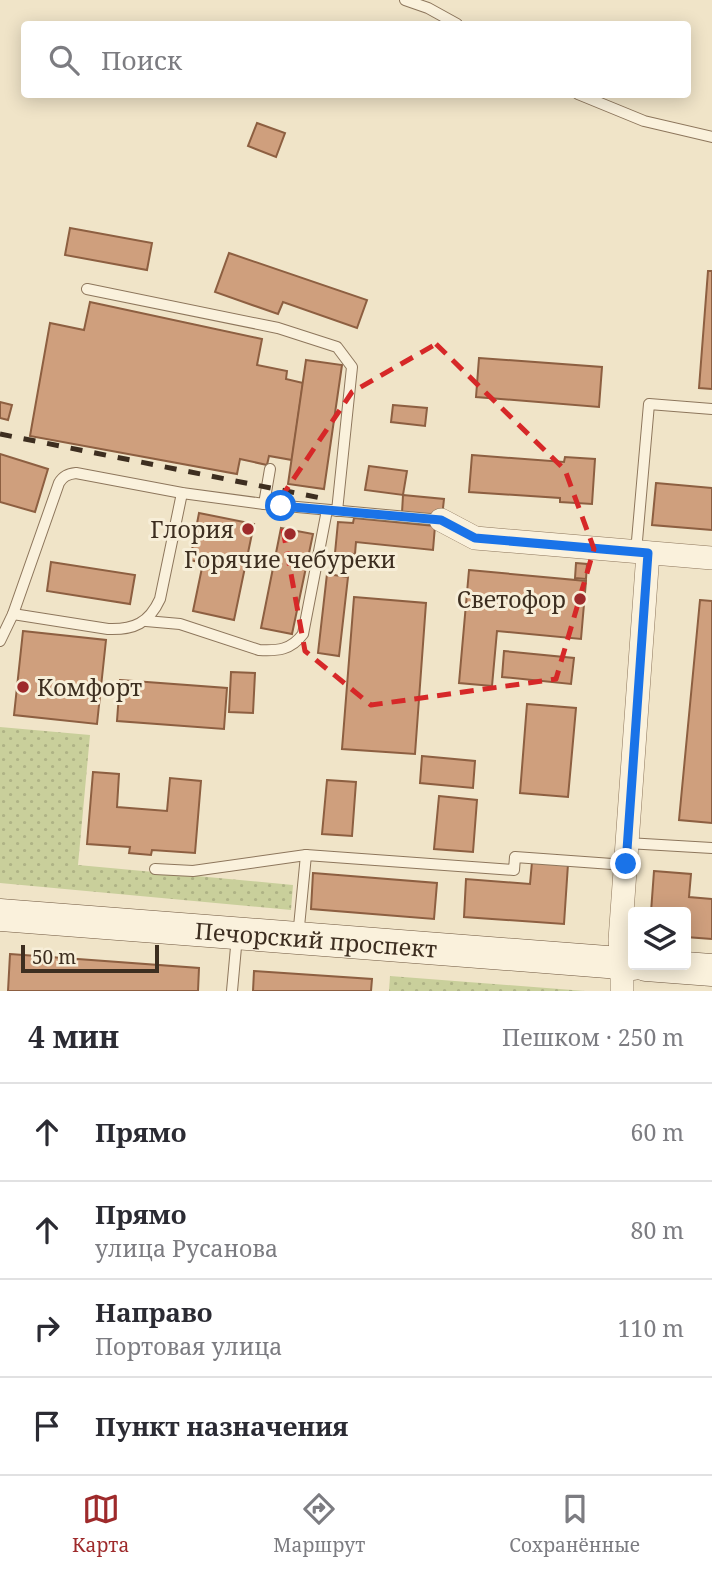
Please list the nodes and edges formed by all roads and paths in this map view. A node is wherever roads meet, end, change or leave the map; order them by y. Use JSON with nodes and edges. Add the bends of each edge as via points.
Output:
{"nodes":[{"id":1,"x":405,"y":0,"type":"edge"},
{"id":2,"x":452,"y":21,"type":"edge"},
{"id":3,"x":588,"y":98,"type":"edge"},
{"id":4,"x":712,"y":137,"type":"edge"},
{"id":5,"x":87,"y":289,"type":"dead end"},
{"id":6,"x":712,"y":408,"type":"edge"},
{"id":7,"x":270,"y":470,"type":"dead end"},
{"id":8,"x":182,"y":493,"type":"junction"},
{"id":9,"x":264,"y":504,"type":"junction"},
{"id":10,"x":332,"y":510,"type":"junction"},
{"id":11,"x":441,"y":520,"type":"joint"},
{"id":12,"x":642,"y":552,"type":"junction"},
{"id":13,"x":712,"y":558,"type":"edge"},
{"id":14,"x":13,"y":614,"type":"junction"},
{"id":15,"x":146,"y":621,"type":"junction"},
{"id":16,"x":0,"y":641,"type":"edge"},
{"id":17,"x":712,"y":848,"type":"edge"},
{"id":18,"x":626,"y":854,"type":"junction"},
{"id":19,"x":306,"y":855,"type":"junction"},
{"id":20,"x":155,"y":869,"type":"dead end"},
{"id":21,"x":0,"y":915,"type":"edge"},
{"id":22,"x":237,"y":933,"type":"junction"},
{"id":23,"x":298,"y":937,"type":"junction"},
{"id":24,"x":712,"y":970,"type":"edge"},
{"id":25,"x":631,"y":971,"type":"edge"},
{"id":26,"x":232,"y":991,"type":"edge"}],
"edges":[{"from":1,"to":2,"type":"lane"},
{"from":3,"to":4,"type":"lane","via":[[644,121]]},
{"from":5,"to":10,"type":"lane","via":[[278,328],[337,347],[352,367]]},
{"from":6,"to":12,"type":"lane","via":[[649,404]]},
{"from":7,"to":9,"type":"lane"},
{"from":8,"to":9,"type":"lane"},
{"from":8,"to":14,"type":"lane","via":[[76,473],[62,477]]},
{"from":8,"to":15,"type":"lane","via":[[160,599]]},
{"from":9,"to":10,"type":"lane"},
{"from":10,"to":11,"type":"lane"},
{"from":10,"to":15,"type":"lane","via":[[303,634],[296,643],[259,650],[180,624]]},
{"from":11,"to":12,"type":"street","via":[[475,538]]},
{"from":12,"to":13,"type":"street"},
{"from":12,"to":18,"type":"street"},
{"from":14,"to":15,"type":"lane","via":[[120,629]]},
{"from":14,"to":16,"type":"lane"},
{"from":17,"to":18,"type":"lane"},
{"from":18,"to":19,"type":"lane","via":[[515,857],[514,870]]},
{"from":18,"to":25,"type":"street","via":[[620,940]]},
{"from":19,"to":20,"type":"lane","via":[[193,871]]},
{"from":19,"to":23,"type":"lane"},
{"from":21,"to":22,"type":"main road","name":"Печорский проспект"},
{"from":22,"to":23,"type":"main road","name":"Печорский проспект"},
{"from":22,"to":26,"type":"lane"},
{"from":23,"to":25,"type":"main road","name":"Печорский проспект"},
{"from":24,"to":25,"type":"main road","name":"Печорский проспект"}]}
